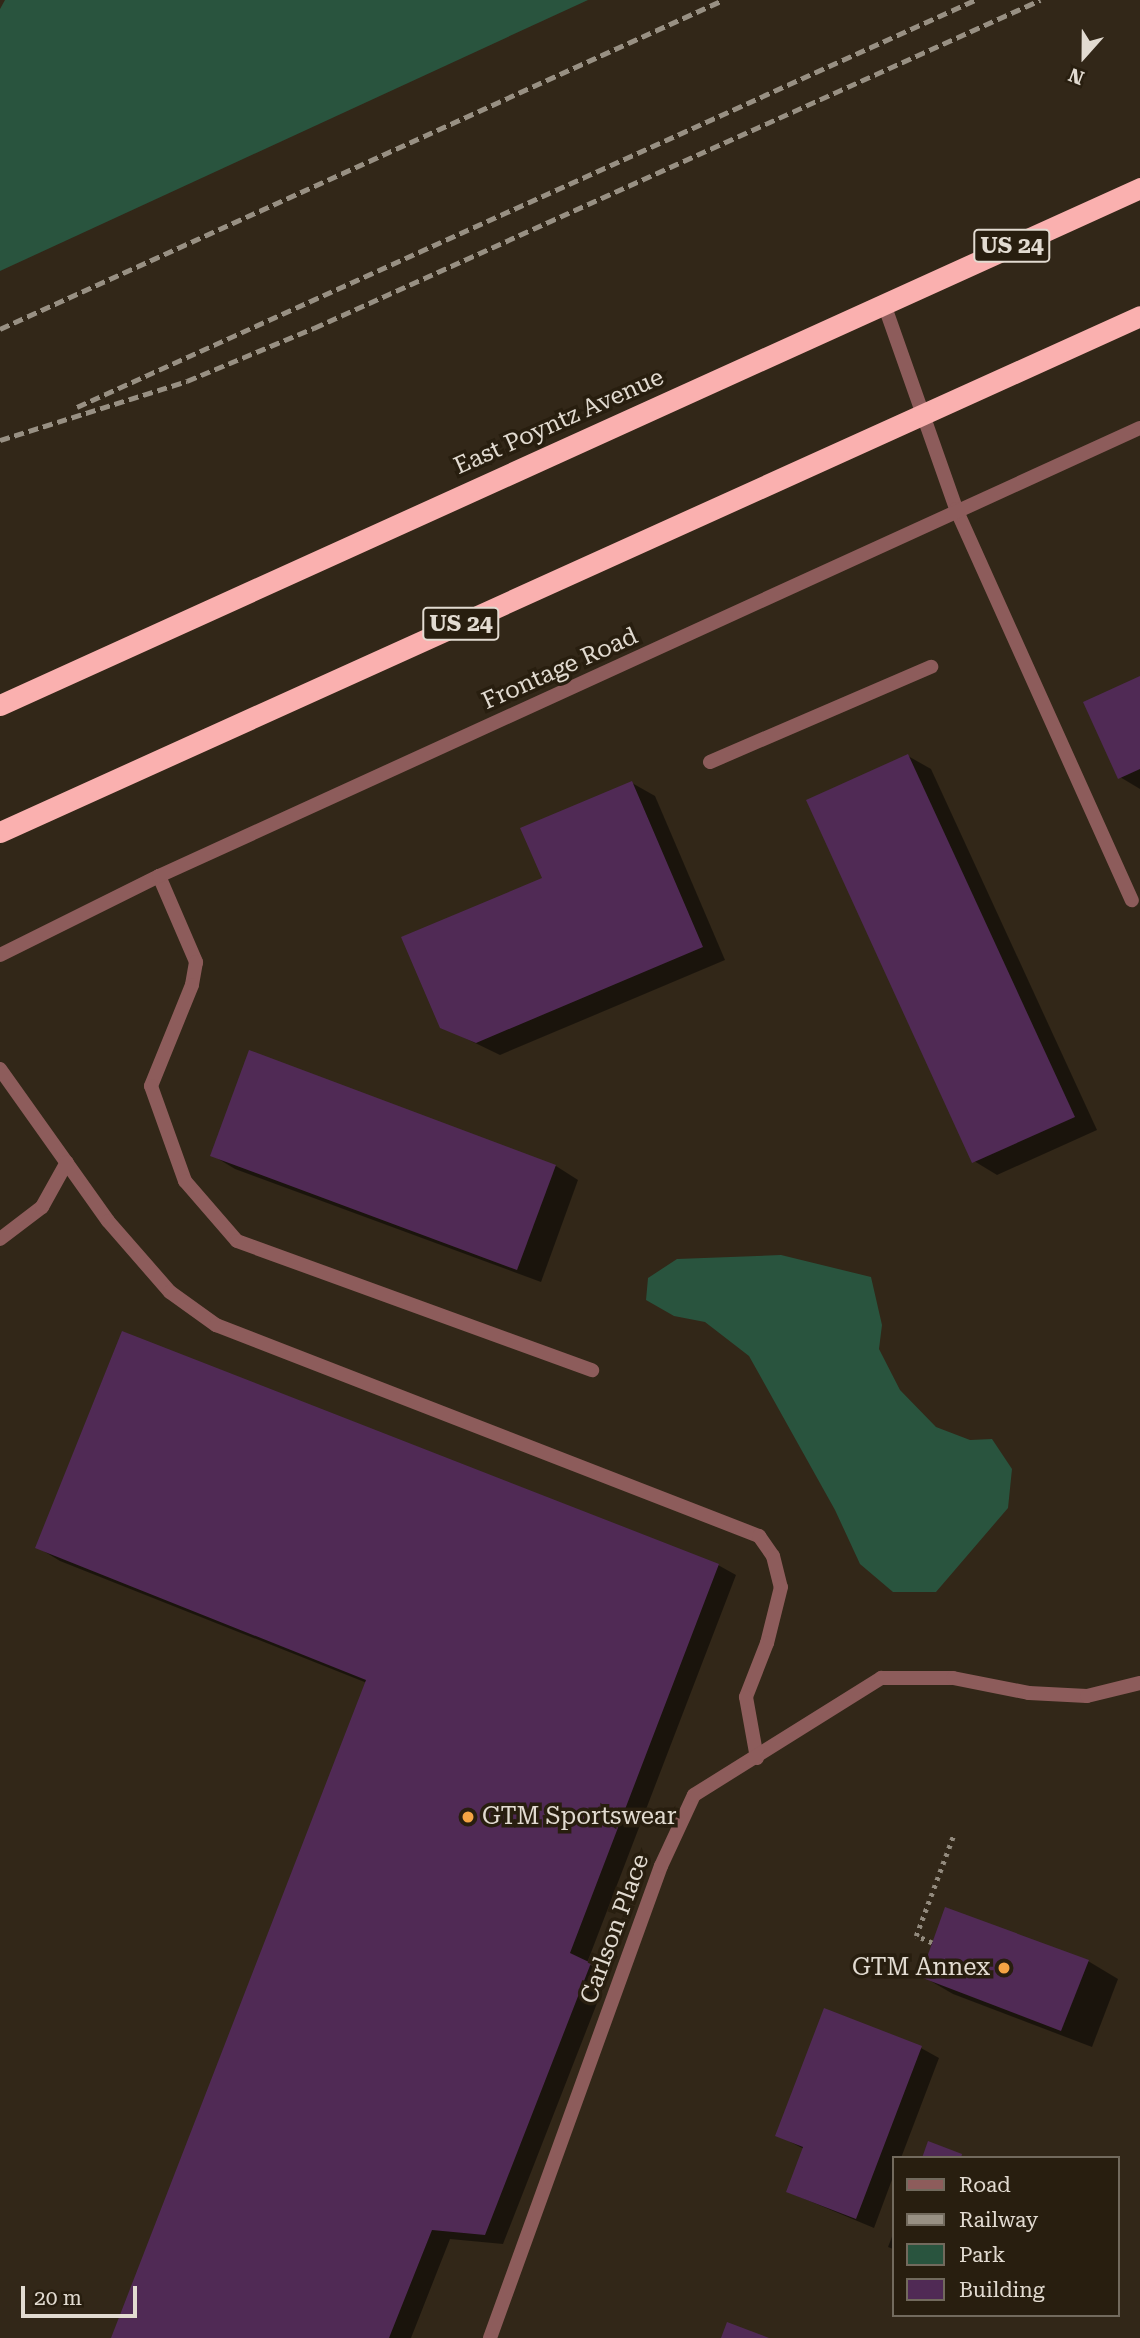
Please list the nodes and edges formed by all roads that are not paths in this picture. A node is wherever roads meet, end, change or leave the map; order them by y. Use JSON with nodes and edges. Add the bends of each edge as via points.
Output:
{"nodes":[{"id":1,"x":1140,"y":188,"type":"edge"},
{"id":2,"x":884,"y":304,"type":"junction"},
{"id":3,"x":1140,"y":316,"type":"edge"},
{"id":4,"x":921,"y":415,"type":"junction"},
{"id":5,"x":1140,"y":428,"type":"edge"},
{"id":6,"x":956,"y":509,"type":"junction"},
{"id":7,"x":931,"y":667,"type":"dead end"},
{"id":8,"x":0,"y":705,"type":"edge"},
{"id":9,"x":710,"y":762,"type":"dead end"},
{"id":10,"x":0,"y":832,"type":"edge"},
{"id":11,"x":159,"y":876,"type":"junction"},
{"id":12,"x":1132,"y":900,"type":"dead end"},
{"id":13,"x":0,"y":955,"type":"edge"},
{"id":14,"x":0,"y":1069,"type":"edge"},
{"id":15,"x":66,"y":1162,"type":"junction"},
{"id":16,"x":0,"y":1239,"type":"edge"},
{"id":17,"x":592,"y":1370,"type":"dead end"},
{"id":18,"x":1140,"y":1684,"type":"edge"},
{"id":19,"x":757,"y":1759,"type":"junction"},
{"id":20,"x":489,"y":2338,"type":"edge"}],
"edges":[{"from":1,"to":2,"type":"highway","name":"East Poyntz Avenue","number":"US 24"},
{"from":2,"to":4,"type":"street"},
{"from":2,"to":8,"type":"highway","name":"East Poyntz Avenue","number":"US 24"},
{"from":3,"to":4,"type":"highway","number":"US 24"},
{"from":4,"to":6,"type":"street"},
{"from":4,"to":10,"type":"highway","number":"US 24"},
{"from":5,"to":6,"type":"street","name":"Frontage Road"},
{"from":6,"to":11,"type":"street","name":"Frontage Road","via":[[876,550]]},
{"from":6,"to":12,"type":"street"},
{"from":7,"to":9,"type":"street"},
{"from":11,"to":13,"type":"street","name":"Frontage Road"},
{"from":11,"to":17,"type":"street","via":[[196,961],[192,985],[151,1086],[185,1181],[237,1241]]},
{"from":14,"to":15,"type":"street"},
{"from":15,"to":16,"type":"street","via":[[42,1207]]},
{"from":15,"to":19,"type":"street","via":[[108,1221],[170,1292],[216,1325],[758,1536],[773,1556],[781,1587],[746,1697]]},
{"from":18,"to":19,"type":"street","name":"Carlson Place","via":[[1087,1696],[1029,1693],[953,1678],[881,1678],[841,1699]]},
{"from":19,"to":20,"type":"street","name":"Carlson Place","via":[[694,1795],[661,1866]]}]}
